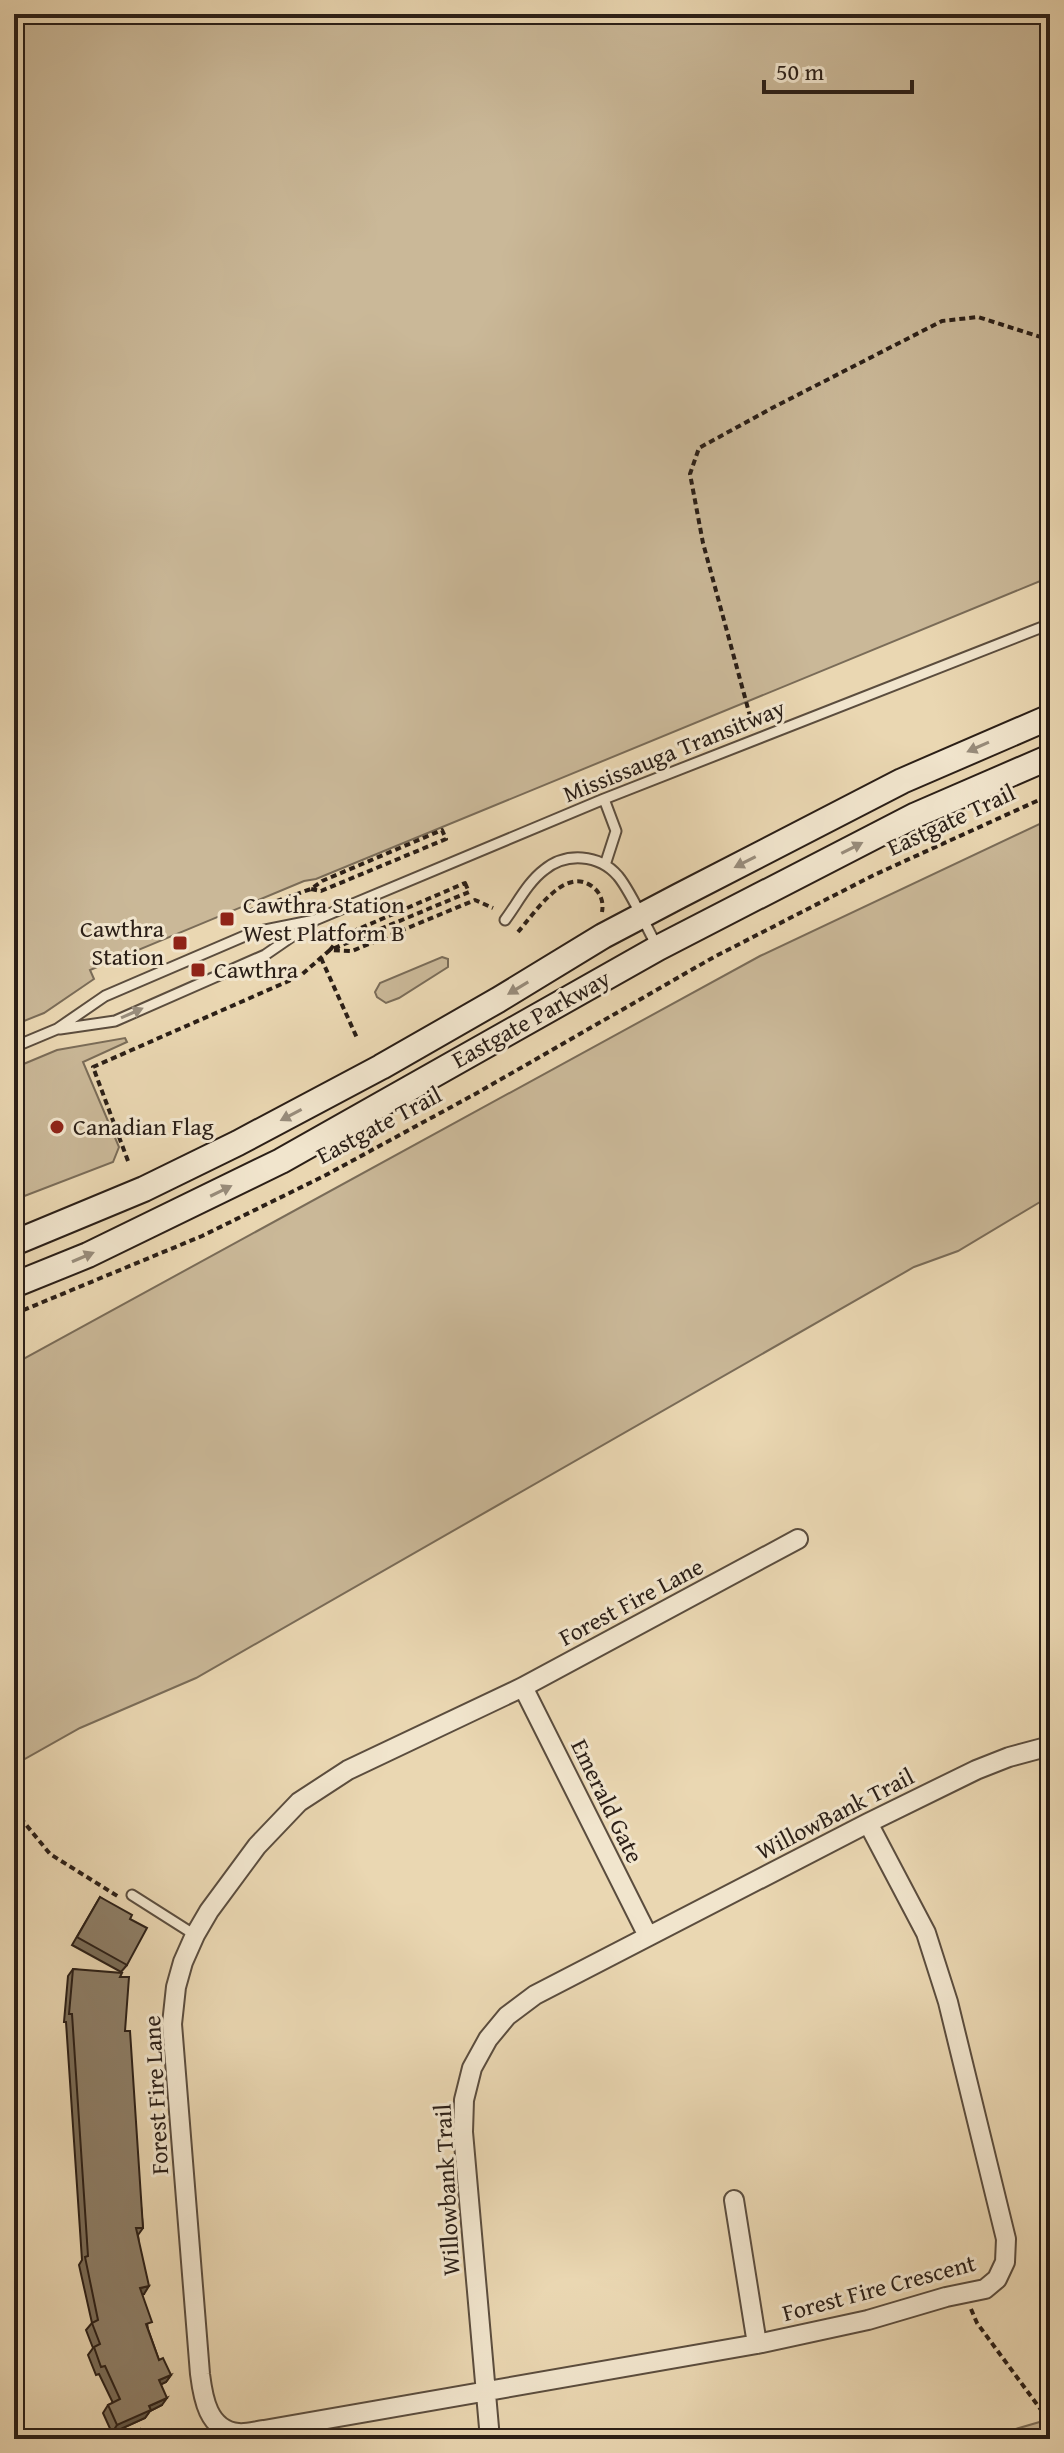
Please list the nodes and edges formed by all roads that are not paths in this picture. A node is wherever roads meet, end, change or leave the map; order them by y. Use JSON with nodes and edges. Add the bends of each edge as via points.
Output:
{"nodes":[{"id":1,"x":1050,"y":624,"type":"edge"},
{"id":2,"x":1050,"y":717,"type":"edge"},
{"id":3,"x":1050,"y":757,"type":"edge"},
{"id":4,"x":604,"y":799,"type":"junction"},
{"id":5,"x":605,"y":865,"type":"junction"},
{"id":6,"x":640,"y":916,"type":"junction"},
{"id":7,"x":315,"y":920,"type":"junction"},
{"id":8,"x":505,"y":920,"type":"dead end"},
{"id":9,"x":658,"y":948,"type":"junction"},
{"id":10,"x":57,"y":1029,"type":"junction"},
{"id":11,"x":14,"y":1047,"type":"edge"},
{"id":12,"x":14,"y":1243,"type":"edge"},
{"id":13,"x":14,"y":1285,"type":"edge"},
{"id":14,"x":798,"y":1539,"type":"dead end"},
{"id":15,"x":523,"y":1687,"type":"junction"},
{"id":16,"x":1050,"y":1746,"type":"edge"},
{"id":17,"x":868,"y":1823,"type":"junction"},
{"id":18,"x":131,"y":1899,"type":"road end"},
{"id":19,"x":195,"y":1935,"type":"junction"},
{"id":20,"x":648,"y":1936,"type":"junction"},
{"id":21,"x":734,"y":2200,"type":"dead end"},
{"id":22,"x":757,"y":2344,"type":"junction"},
{"id":23,"x":485,"y":2391,"type":"junction"},
{"id":24,"x":490,"y":2439,"type":"edge"}],
"edges":[{"from":1,"to":4,"type":"lane","name":"Mississauga Transitway"},
{"from":2,"to":6,"type":"main road","name":"Eastgate Parkway","one_way":true,"via":[[902,781]]},
{"from":9,"to":3,"type":"main road","name":"Eastgate Parkway","one_way":true,"via":[[916,815]]},
{"from":4,"to":5,"type":"lane","via":[[616,831]]},
{"from":4,"to":7,"type":"lane","name":"Mississauga Transitway"},
{"from":5,"to":6,"type":"lane"},
{"from":5,"to":8,"type":"lane","via":[[585,857],[562,859],[543,870]]},
{"from":6,"to":9,"type":"lane"},
{"from":6,"to":12,"type":"main road","name":"Eastgate Parkway","one_way":true,"via":[[238,1143]]},
{"from":7,"to":10,"type":"lane","name":"Mississauga Transitway","via":[[254,932],[105,996]]},
{"from":10,"to":7,"type":"lane","name":"Mississauga Transitway","one_way":true,"via":[[115,1021],[265,955]]},
{"from":13,"to":9,"type":"main road","name":"Eastgate Parkway","one_way":true,"via":[[281,1161]]},
{"from":10,"to":11,"type":"lane","name":"Mississauga Transitway"},
{"from":14,"to":15,"type":"street","name":"Forest Fire Lane"},
{"from":15,"to":19,"type":"street","name":"Forest Fire Lane","via":[[348,1770],[299,1802],[257,1846]]},
{"from":15,"to":20,"type":"street","name":"Emerald Gate"},
{"from":16,"to":17,"type":"street","name":"WillowBank Trail","via":[[976,1770]]},
{"from":17,"to":20,"type":"street","name":"WillowBank Trail"},
{"from":17,"to":22,"type":"street","name":"Forest Fire Crescent","via":[[926,1933],[948,2002],[1006,2239],[1005,2262],[985,2289]]},
{"from":18,"to":19,"type":"lane"},
{"from":19,"to":23,"type":"street","name":"Forest Fire Lane","via":[[176,1987],[172,2024],[204,2404],[219,2426],[238,2433]]},
{"from":20,"to":23,"type":"street","name":"Willowbank Trail","via":[[516,2009],[488,2039],[472,2068],[463,2132]]},
{"from":21,"to":22,"type":"street"},
{"from":22,"to":23,"type":"street","name":"Forest Fire Crescent"},
{"from":23,"to":24,"type":"street","name":"Willowbank Trail"}]}
